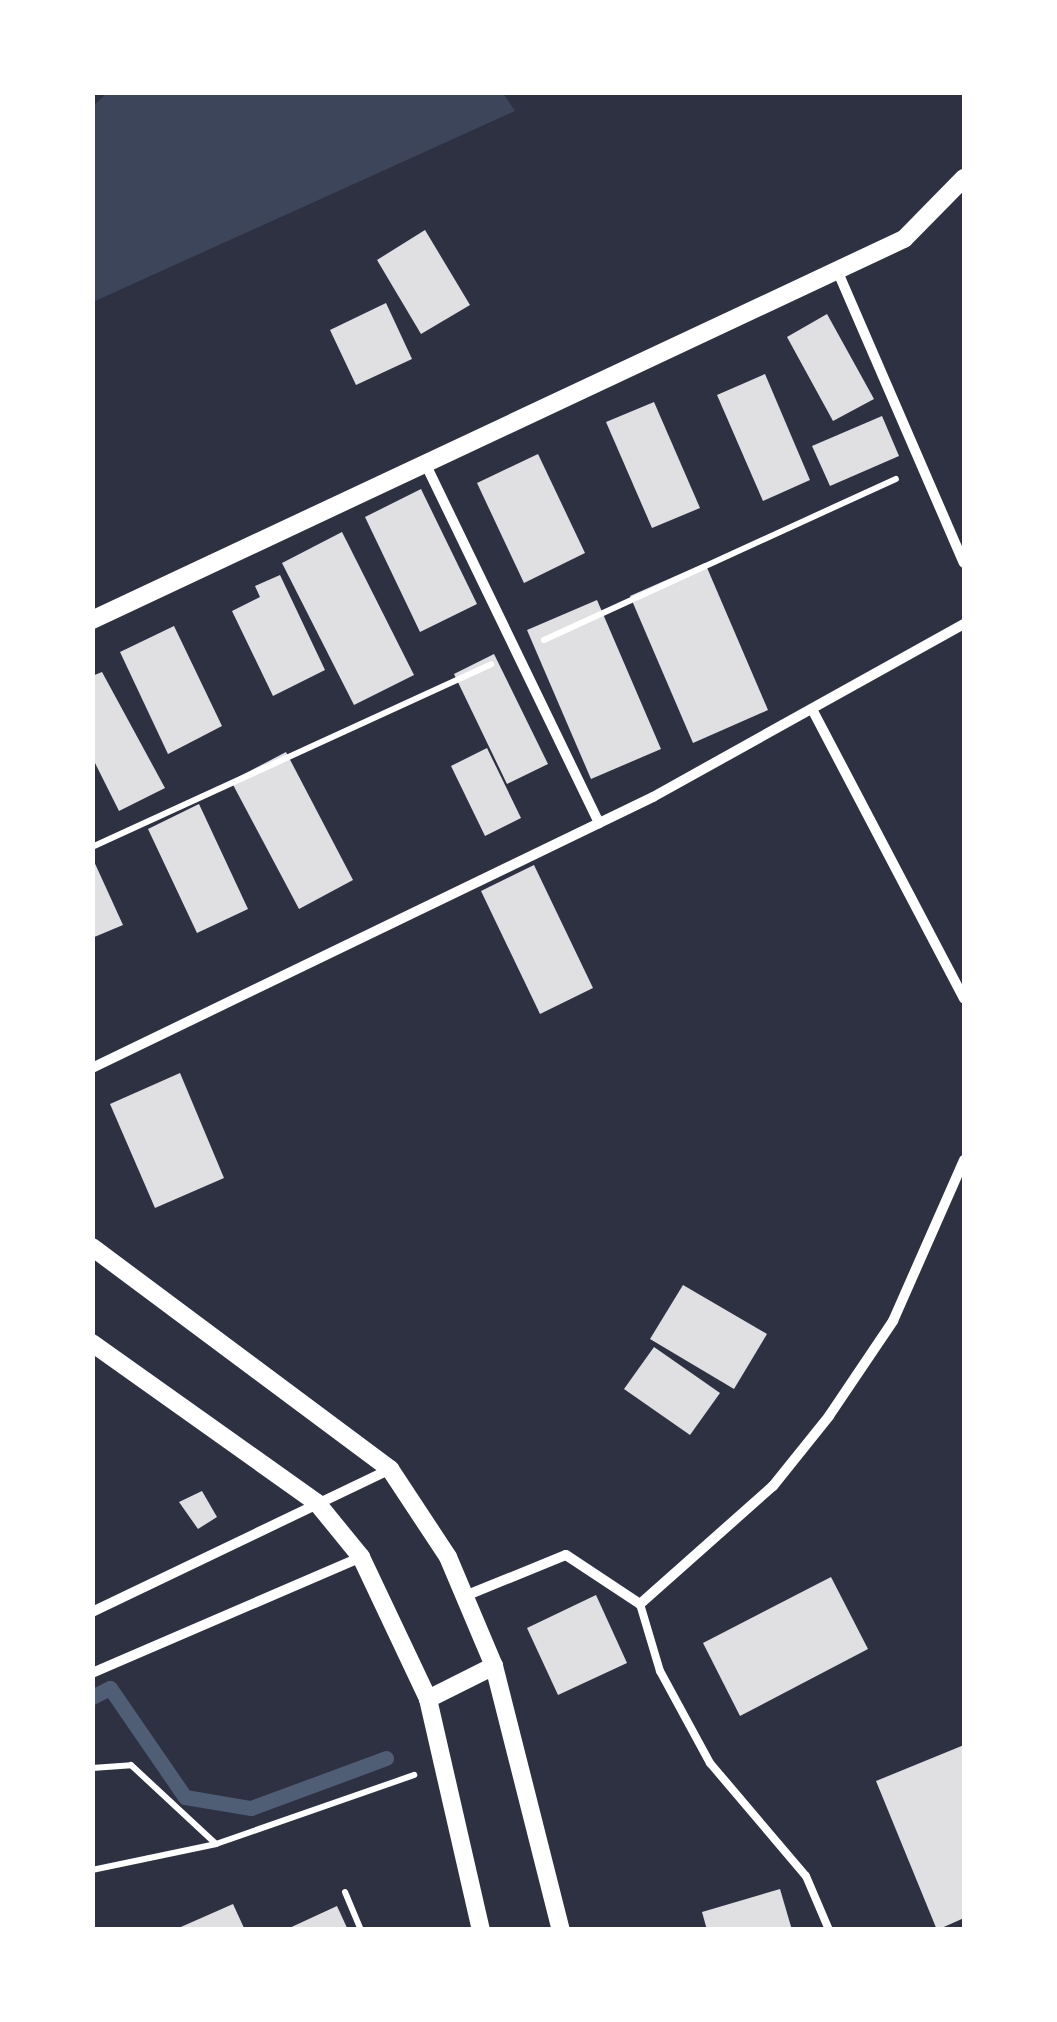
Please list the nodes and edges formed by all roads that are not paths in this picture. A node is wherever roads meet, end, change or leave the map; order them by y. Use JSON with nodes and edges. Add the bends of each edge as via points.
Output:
{"nodes":[{"id":1,"x":964,"y":178,"type":"edge"},
{"id":2,"x":837,"y":270,"type":"junction"},
{"id":3,"x":426,"y":464,"type":"junction"},
{"id":4,"x":964,"y":563,"type":"edge"},
{"id":5,"x":92,"y":620,"type":"edge"},
{"id":6,"x":964,"y":624,"type":"edge"},
{"id":7,"x":813,"y":711,"type":"junction"},
{"id":8,"x":599,"y":823,"type":"junction"},
{"id":9,"x":964,"y":999,"type":"edge"},
{"id":10,"x":92,"y":1068,"type":"edge"},
{"id":11,"x":964,"y":1160,"type":"edge"},
{"id":12,"x":92,"y":1247,"type":"edge"},
{"id":13,"x":92,"y":1342,"type":"edge"},
{"id":14,"x":390,"y":1469,"type":"junction"},
{"id":15,"x":317,"y":1503,"type":"junction"},
{"id":16,"x":362,"y":1557,"type":"junction"},
{"id":17,"x":466,"y":1596,"type":"junction"},
{"id":18,"x":640,"y":1604,"type":"junction"},
{"id":19,"x":92,"y":1612,"type":"edge"},
{"id":20,"x":494,"y":1666,"type":"junction"},
{"id":21,"x":92,"y":1673,"type":"edge"},
{"id":22,"x":428,"y":1699,"type":"junction"},
{"id":23,"x":480,"y":1930,"type":"edge"},
{"id":24,"x":561,"y":1930,"type":"edge"},
{"id":25,"x":829,"y":1930,"type":"edge"}],
"edges":[{"from":1,"to":2,"type":"street","via":[[904,239]]},
{"from":2,"to":3,"type":"street"},
{"from":2,"to":4,"type":"street"},
{"from":3,"to":5,"type":"street"},
{"from":3,"to":8,"type":"street"},
{"from":6,"to":7,"type":"street"},
{"from":7,"to":8,"type":"street"},
{"from":7,"to":9,"type":"street"},
{"from":8,"to":10,"type":"street"},
{"from":11,"to":18,"type":"street","via":[[893,1321],[829,1416],[772,1486]]},
{"from":12,"to":14,"type":"street"},
{"from":13,"to":15,"type":"street"},
{"from":14,"to":15,"type":"street"},
{"from":14,"to":17,"type":"street"},
{"from":15,"to":16,"type":"street"},
{"from":15,"to":19,"type":"street"},
{"from":16,"to":21,"type":"street"},
{"from":16,"to":22,"type":"street"},
{"from":17,"to":18,"type":"street","via":[[566,1555]]},
{"from":17,"to":20,"type":"street"},
{"from":18,"to":25,"type":"lane","via":[[660,1671],[710,1763],[806,1876]]},
{"from":20,"to":22,"type":"street"},
{"from":20,"to":24,"type":"street"},
{"from":22,"to":23,"type":"street"}]}
